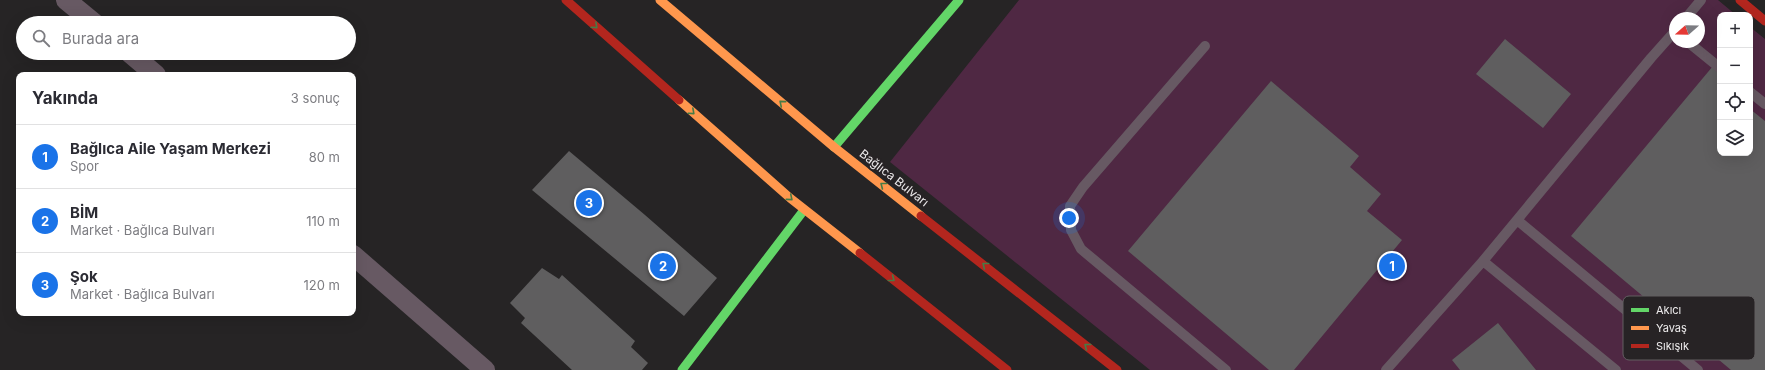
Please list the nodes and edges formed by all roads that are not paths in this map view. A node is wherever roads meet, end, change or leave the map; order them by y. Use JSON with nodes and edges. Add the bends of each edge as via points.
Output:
{"nodes":[{"id":1,"x":66,"y":0,"type":"edge"},
{"id":2,"x":566,"y":0,"type":"edge"},
{"id":3,"x":660,"y":0,"type":"edge"},
{"id":4,"x":959,"y":0,"type":"edge"},
{"id":5,"x":1701,"y":0,"type":"edge"},
{"id":6,"x":1740,"y":0,"type":"edge"},
{"id":7,"x":1691,"y":12,"type":"edge"},
{"id":8,"x":85,"y":16,"type":"edge"},
{"id":9,"x":1765,"y":21,"type":"edge"},
{"id":10,"x":1669,"y":38,"type":"edge"},
{"id":11,"x":1205,"y":46,"type":"dead end"},
{"id":12,"x":1695,"y":48,"type":"edge"},
{"id":13,"x":138,"y":60,"type":"edge"},
{"id":14,"x":1717,"y":66,"type":"edge"},
{"id":15,"x":152,"y":72,"type":"edge"},
{"id":16,"x":1753,"y":94,"type":"edge"},
{"id":17,"x":1765,"y":104,"type":"edge"},
{"id":18,"x":834,"y":147,"type":"junction"},
{"id":19,"x":804,"y":210,"type":"junction"},
{"id":20,"x":1516,"y":220,"type":"junction"},
{"id":21,"x":356,"y":258,"type":"edge"},
{"id":22,"x":1483,"y":261,"type":"junction"},
{"id":23,"x":1623,"y":308,"type":"edge"},
{"id":24,"x":1686,"y":360,"type":"edge"},
{"id":25,"x":485,"y":370,"type":"edge"},
{"id":26,"x":682,"y":370,"type":"edge"},
{"id":27,"x":1007,"y":370,"type":"edge"},
{"id":28,"x":1117,"y":370,"type":"edge"},
{"id":29,"x":1226,"y":370,"type":"edge"},
{"id":30,"x":1386,"y":370,"type":"edge"},
{"id":31,"x":1616,"y":370,"type":"edge"},
{"id":32,"x":1698,"y":370,"type":"edge"}],
"edges":[{"from":1,"to":8,"type":"street"},
{"from":2,"to":19,"type":"main road","one_way":true},
{"from":18,"to":3,"type":"main road","name":"Bağlıca Bulvarı","one_way":true},
{"from":4,"to":18,"type":"main road"},
{"from":5,"to":7,"type":"lane"},
{"from":6,"to":9,"type":"main road"},
{"from":10,"to":20,"type":"lane"},
{"from":11,"to":29,"type":"lane","via":[[1083,187],[1070,206],[1071,230],[1081,249]]},
{"from":12,"to":14,"type":"lane"},
{"from":13,"to":15,"type":"street"},
{"from":16,"to":17,"type":"lane"},
{"from":28,"to":18,"type":"main road","name":"Bağlıca Bulvarı","one_way":true},
{"from":19,"to":26,"type":"main road"},
{"from":19,"to":27,"type":"main road","one_way":true},
{"from":20,"to":22,"type":"lane"},
{"from":20,"to":23,"type":"lane"},
{"from":21,"to":25,"type":"street"},
{"from":22,"to":30,"type":"lane"},
{"from":22,"to":31,"type":"lane"},
{"from":24,"to":32,"type":"lane"}]}
